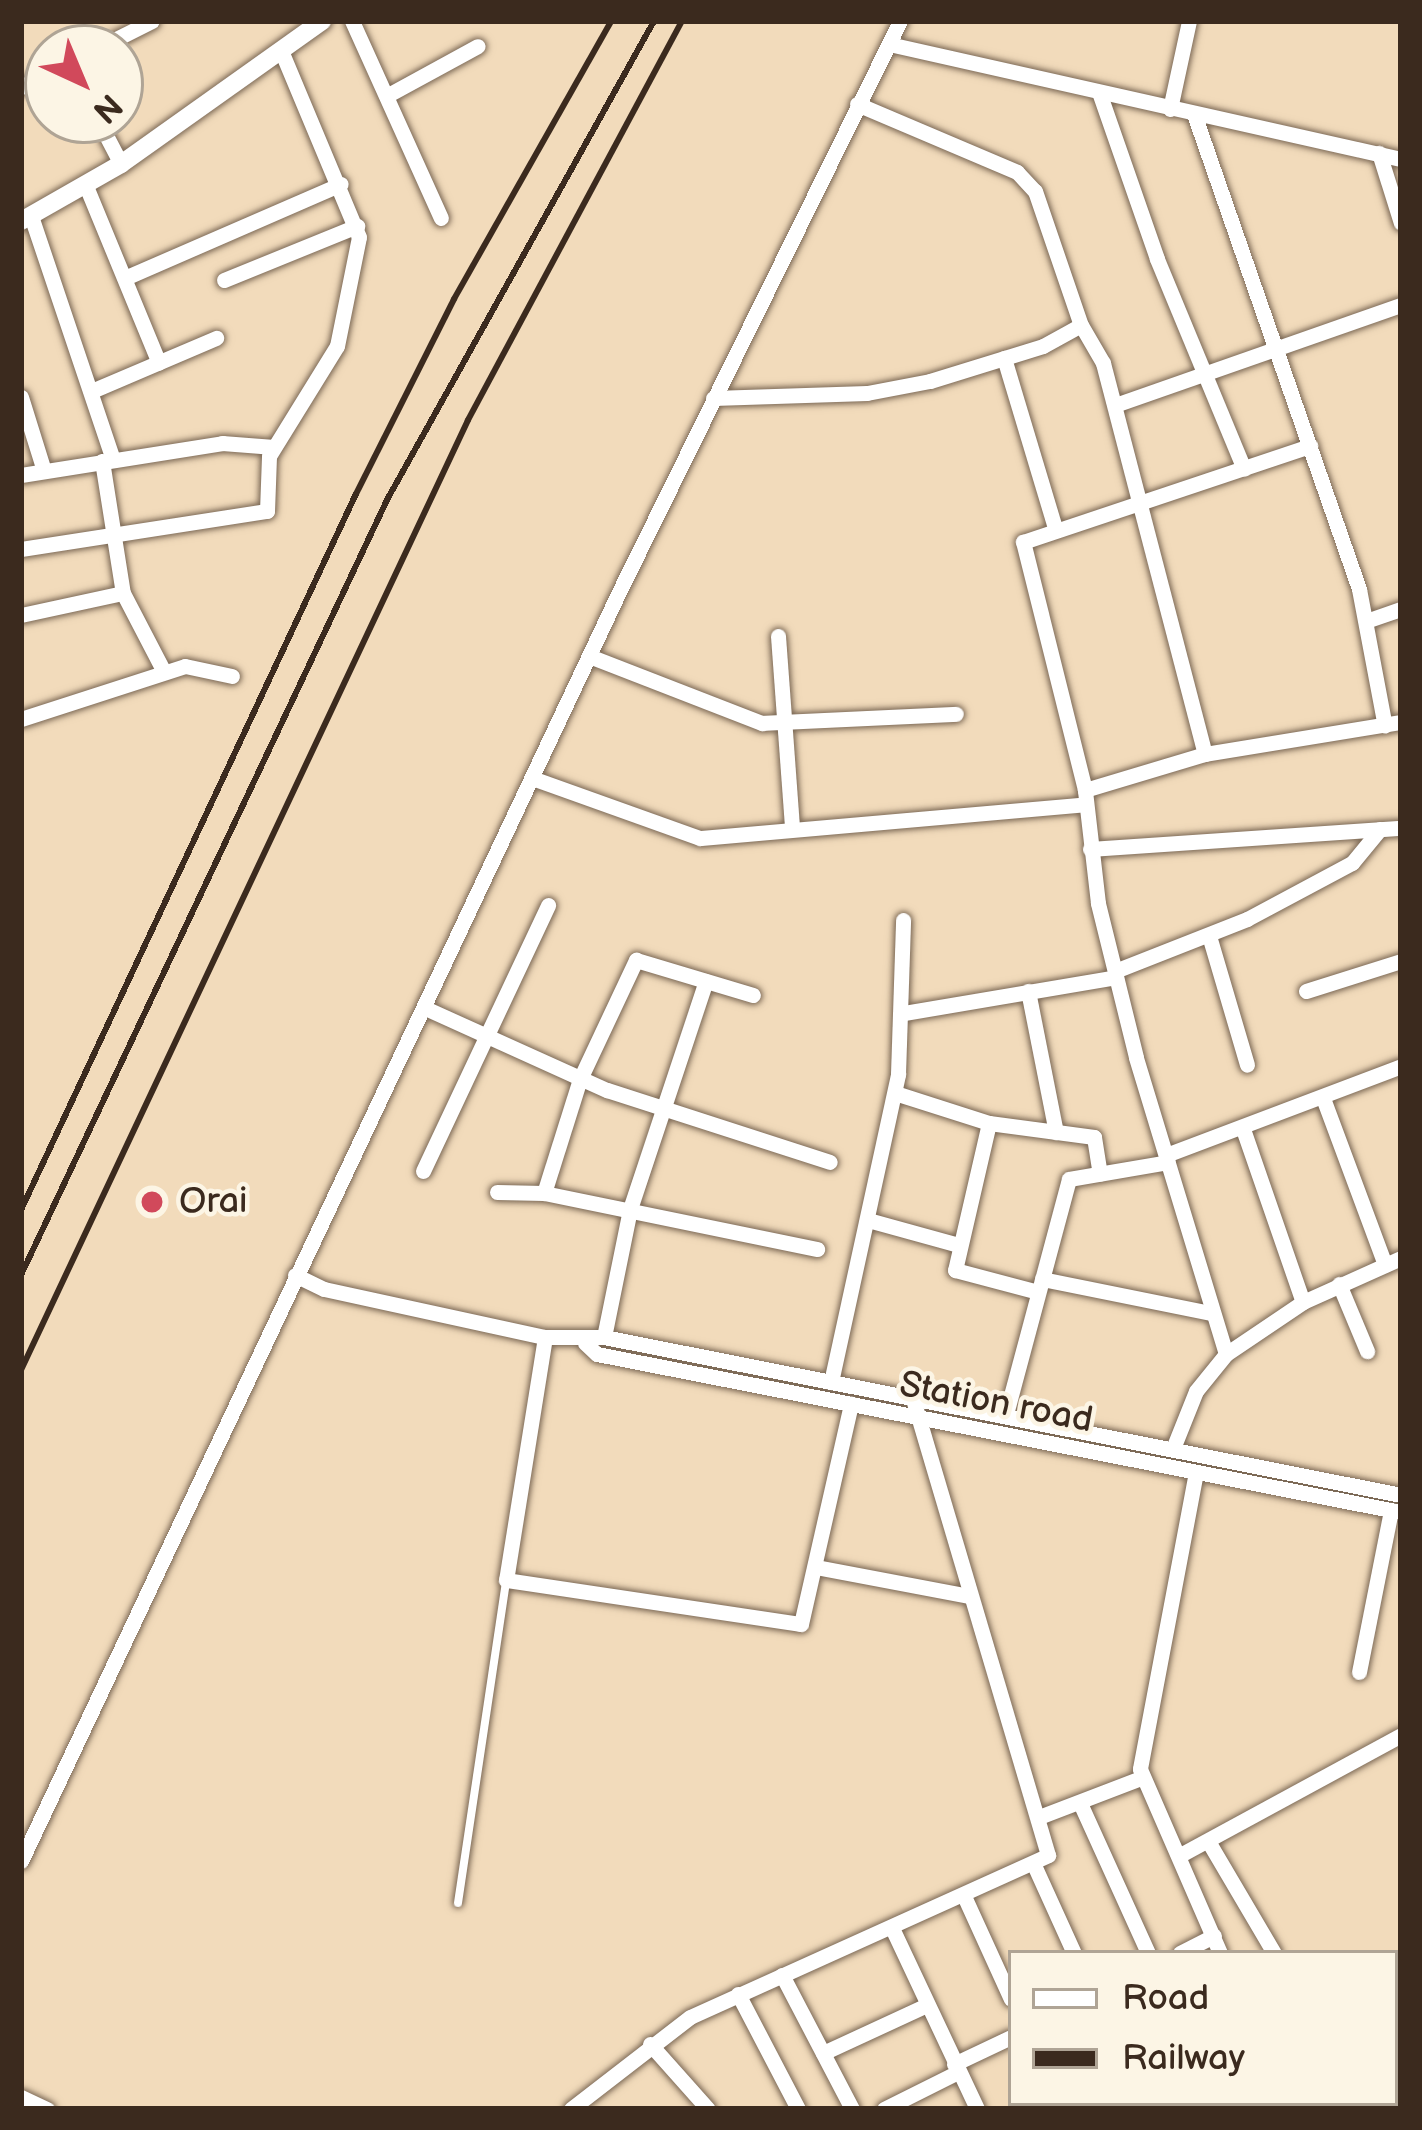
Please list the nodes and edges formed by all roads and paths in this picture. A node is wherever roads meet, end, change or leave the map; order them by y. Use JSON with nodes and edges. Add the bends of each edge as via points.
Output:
{"nodes":[{"id":1,"x":322,"y":21,"type":"edge"},
{"id":2,"x":352,"y":21,"type":"edge"},
{"id":3,"x":900,"y":21,"type":"edge"},
{"id":4,"x":1189,"y":21,"type":"edge"},
{"id":5,"x":889,"y":44,"type":"junction"},
{"id":6,"x":478,"y":46,"type":"dead end"},
{"id":7,"x":282,"y":52,"type":"junction"},
{"id":8,"x":388,"y":95,"type":"junction"},
{"id":9,"x":1100,"y":95,"type":"junction"},
{"id":10,"x":857,"y":104,"type":"junction"},
{"id":11,"x":1170,"y":109,"type":"junction"},
{"id":12,"x":1194,"y":115,"type":"junction"},
{"id":13,"x":111,"y":144,"type":"edge"},
{"id":14,"x":1379,"y":153,"type":"junction"},
{"id":15,"x":1401,"y":159,"type":"edge"},
{"id":16,"x":121,"y":164,"type":"junction"},
{"id":17,"x":341,"y":184,"type":"junction"},
{"id":18,"x":86,"y":186,"type":"junction"},
{"id":19,"x":441,"y":218,"type":"dead end"},
{"id":20,"x":26,"y":219,"type":"edge"},
{"id":21,"x":1401,"y":223,"type":"edge"},
{"id":22,"x":357,"y":226,"type":"junction"},
{"id":23,"x":127,"y":277,"type":"junction"},
{"id":24,"x":224,"y":280,"type":"dead end"},
{"id":25,"x":1401,"y":305,"type":"edge"},
{"id":26,"x":1082,"y":325,"type":"junction"},
{"id":27,"x":216,"y":338,"type":"dead end"},
{"id":28,"x":1275,"y":346,"type":"junction"},
{"id":29,"x":1004,"y":358,"type":"junction"},
{"id":30,"x":159,"y":363,"type":"junction"},
{"id":31,"x":1201,"y":372,"type":"junction"},
{"id":32,"x":94,"y":390,"type":"junction"},
{"id":33,"x":713,"y":398,"type":"junction"},
{"id":34,"x":22,"y":402,"type":"edge"},
{"id":35,"x":1115,"y":405,"type":"junction"},
{"id":36,"x":1310,"y":446,"type":"junction"},
{"id":37,"x":274,"y":447,"type":"junction"},
{"id":38,"x":108,"y":460,"type":"junction"},
{"id":39,"x":1244,"y":469,"type":"junction"},
{"id":40,"x":44,"y":471,"type":"junction"},
{"id":41,"x":21,"y":475,"type":"edge"},
{"id":42,"x":1140,"y":503,"type":"junction"},
{"id":43,"x":1055,"y":528,"type":"junction"},
{"id":44,"x":112,"y":532,"type":"junction"},
{"id":45,"x":21,"y":549,"type":"edge"},
{"id":46,"x":123,"y":593,"type":"junction"},
{"id":47,"x":1401,"y":609,"type":"edge"},
{"id":48,"x":21,"y":615,"type":"edge"},
{"id":49,"x":1366,"y":621,"type":"junction"},
{"id":50,"x":778,"y":636,"type":"dead end"},
{"id":51,"x":589,"y":656,"type":"junction"},
{"id":52,"x":163,"y":670,"type":"junction"},
{"id":53,"x":232,"y":676,"type":"dead end"},
{"id":54,"x":956,"y":714,"type":"dead end"},
{"id":55,"x":21,"y":719,"type":"edge"},
{"id":56,"x":1393,"y":724,"type":"edge"},
{"id":57,"x":783,"y":725,"type":"junction"},
{"id":58,"x":1205,"y":754,"type":"junction"},
{"id":59,"x":532,"y":778,"type":"junction"},
{"id":60,"x":1085,"y":797,"type":"junction"},
{"id":61,"x":792,"y":825,"type":"junction"},
{"id":62,"x":1401,"y":828,"type":"edge"},
{"id":63,"x":1380,"y":829,"type":"junction"},
{"id":64,"x":1090,"y":849,"type":"junction"},
{"id":65,"x":548,"y":905,"type":"dead end"},
{"id":66,"x":903,"y":920,"type":"dead end"},
{"id":67,"x":1210,"y":939,"type":"junction"},
{"id":68,"x":1401,"y":961,"type":"edge"},
{"id":69,"x":1115,"y":974,"type":"junction"},
{"id":70,"x":706,"y":980,"type":"junction"},
{"id":71,"x":1028,"y":991,"type":"junction"},
{"id":72,"x":1306,"y":991,"type":"dead end"},
{"id":73,"x":753,"y":995,"type":"dead end"},
{"id":74,"x":425,"y":1008,"type":"junction"},
{"id":75,"x":904,"y":1013,"type":"junction"},
{"id":76,"x":488,"y":1036,"type":"junction"},
{"id":77,"x":1247,"y":1064,"type":"dead end"},
{"id":78,"x":1401,"y":1066,"type":"edge"},
{"id":79,"x":580,"y":1079,"type":"junction"},
{"id":80,"x":895,"y":1093,"type":"junction"},
{"id":81,"x":1323,"y":1098,"type":"junction"},
{"id":82,"x":665,"y":1110,"type":"junction"},
{"id":83,"x":989,"y":1123,"type":"junction"},
{"id":84,"x":1243,"y":1129,"type":"junction"},
{"id":85,"x":1056,"y":1132,"type":"junction"},
{"id":86,"x":1167,"y":1159,"type":"junction"},
{"id":87,"x":830,"y":1162,"type":"dead end"},
{"id":88,"x":423,"y":1171,"type":"dead end"},
{"id":89,"x":1100,"y":1174,"type":"junction"},
{"id":90,"x":497,"y":1192,"type":"dead end"},
{"id":91,"x":544,"y":1193,"type":"junction"},
{"id":92,"x":630,"y":1209,"type":"junction"},
{"id":93,"x":868,"y":1220,"type":"junction"},
{"id":94,"x":959,"y":1245,"type":"junction"},
{"id":95,"x":817,"y":1249,"type":"dead end"},
{"id":96,"x":1393,"y":1262,"type":"edge"},
{"id":97,"x":295,"y":1275,"type":"junction"},
{"id":98,"x":1339,"y":1284,"type":"junction"},
{"id":99,"x":1040,"y":1285,"type":"junction"},
{"id":100,"x":1303,"y":1302,"type":"junction"},
{"id":101,"x":1210,"y":1313,"type":"junction"},
{"id":102,"x":545,"y":1337,"type":"junction"},
{"id":103,"x":604,"y":1337,"type":"junction"},
{"id":104,"x":585,"y":1342,"type":"junction"},
{"id":105,"x":1367,"y":1351,"type":"dead end"},
{"id":106,"x":1226,"y":1354,"type":"junction"},
{"id":107,"x":831,"y":1382,"type":"junction"},
{"id":108,"x":913,"y":1398,"type":"junction"},
{"id":109,"x":851,"y":1405,"type":"junction"},
{"id":110,"x":1006,"y":1414,"type":"junction"},
{"id":111,"x":919,"y":1418,"type":"junction"},
{"id":112,"x":1174,"y":1446,"type":"junction"},
{"id":113,"x":1196,"y":1472,"type":"junction"},
{"id":114,"x":1401,"y":1495,"type":"edge"},
{"id":115,"x":1396,"y":1512,"type":"edge"},
{"id":116,"x":816,"y":1567,"type":"junction"},
{"id":117,"x":506,"y":1580,"type":"junction"},
{"id":118,"x":970,"y":1596,"type":"junction"},
{"id":119,"x":1360,"y":1672,"type":"dead end"},
{"id":120,"x":1401,"y":1735,"type":"edge"},
{"id":121,"x":1141,"y":1778,"type":"junction"},
{"id":122,"x":1080,"y":1803,"type":"junction"},
{"id":123,"x":1040,"y":1817,"type":"junction"},
{"id":124,"x":1208,"y":1841,"type":"junction"},
{"id":125,"x":1182,"y":1854,"type":"junction"},
{"id":126,"x":21,"y":1862,"type":"edge"},
{"id":127,"x":1034,"y":1865,"type":"junction"},
{"id":128,"x":964,"y":1896,"type":"junction"},
{"id":129,"x":458,"y":1903,"type":"dead end"},
{"id":130,"x":892,"y":1928,"type":"junction"},
{"id":131,"x":1214,"y":1936,"type":"junction"},
{"id":132,"x":1073,"y":1950,"type":"edge"},
{"id":133,"x":1147,"y":1950,"type":"edge"},
{"id":134,"x":1186,"y":1950,"type":"edge"},
{"id":135,"x":1219,"y":1950,"type":"edge"},
{"id":136,"x":1272,"y":1950,"type":"edge"},
{"id":137,"x":782,"y":1975,"type":"junction"},
{"id":138,"x":1008,"y":1992,"type":"edge"},
{"id":139,"x":738,"y":1994,"type":"junction"},
{"id":140,"x":927,"y":2005,"type":"junction"},
{"id":141,"x":1008,"y":2039,"type":"edge"},
{"id":142,"x":650,"y":2044,"type":"junction"},
{"id":143,"x":823,"y":2053,"type":"junction"},
{"id":144,"x":956,"y":2068,"type":"junction"},
{"id":145,"x":21,"y":2097,"type":"edge"},
{"id":146,"x":47,"y":2109,"type":"edge"},
{"id":147,"x":571,"y":2109,"type":"edge"},
{"id":148,"x":708,"y":2109,"type":"edge"},
{"id":149,"x":798,"y":2109,"type":"edge"},
{"id":150,"x":852,"y":2109,"type":"edge"},
{"id":151,"x":884,"y":2109,"type":"edge"},
{"id":152,"x":977,"y":2109,"type":"edge"}],
"edges":[{"from":1,"to":7,"type":"street"},
{"from":2,"to":8,"type":"street"},
{"from":3,"to":5,"type":"street"},
{"from":4,"to":11,"type":"street"},
{"from":5,"to":9,"type":"street"},
{"from":5,"to":10,"type":"street"},
{"from":6,"to":8,"type":"street"},
{"from":7,"to":16,"type":"street"},
{"from":7,"to":17,"type":"street"},
{"from":8,"to":19,"type":"street"},
{"from":9,"to":11,"type":"street"},
{"from":9,"to":31,"type":"street"},
{"from":10,"to":26,"type":"street","via":[[1028,181]]},
{"from":10,"to":33,"type":"street"},
{"from":11,"to":12,"type":"street"},
{"from":12,"to":14,"type":"street"},
{"from":12,"to":28,"type":"street"},
{"from":13,"to":16,"type":"street"},
{"from":14,"to":15,"type":"street"},
{"from":14,"to":21,"type":"street"},
{"from":16,"to":18,"type":"street"},
{"from":17,"to":22,"type":"street"},
{"from":17,"to":23,"type":"street"},
{"from":18,"to":20,"type":"street"},
{"from":18,"to":23,"type":"street"},
{"from":20,"to":32,"type":"street"},
{"from":22,"to":24,"type":"street"},
{"from":22,"to":37,"type":"street","via":[[337,346]]},
{"from":23,"to":30,"type":"street"},
{"from":25,"to":28,"type":"street"},
{"from":26,"to":29,"type":"street"},
{"from":26,"to":35,"type":"street"},
{"from":27,"to":30,"type":"street"},
{"from":28,"to":31,"type":"street"},
{"from":28,"to":36,"type":"street"},
{"from":29,"to":33,"type":"street","via":[[867,393]]},
{"from":29,"to":43,"type":"street"},
{"from":30,"to":32,"type":"street"},
{"from":31,"to":35,"type":"street"},
{"from":31,"to":39,"type":"street"},
{"from":32,"to":38,"type":"street"},
{"from":33,"to":51,"type":"street"},
{"from":34,"to":40,"type":"street"},
{"from":35,"to":42,"type":"street"},
{"from":36,"to":39,"type":"street"},
{"from":36,"to":49,"type":"street"},
{"from":37,"to":38,"type":"street","via":[[222,442]]},
{"from":37,"to":44,"type":"street","via":[[264,513]]},
{"from":38,"to":40,"type":"street"},
{"from":38,"to":44,"type":"street"},
{"from":39,"to":42,"type":"street"},
{"from":40,"to":41,"type":"street"},
{"from":42,"to":43,"type":"street"},
{"from":42,"to":58,"type":"street"},
{"from":43,"to":60,"type":"street","via":[[1027,538],[1023,550]]},
{"from":44,"to":45,"type":"street"},
{"from":44,"to":46,"type":"street"},
{"from":46,"to":48,"type":"street"},
{"from":46,"to":52,"type":"street"},
{"from":47,"to":49,"type":"street"},
{"from":49,"to":56,"type":"street"},
{"from":50,"to":57,"type":"street"},
{"from":51,"to":57,"type":"street","via":[[742,717]]},
{"from":51,"to":59,"type":"street"},
{"from":52,"to":53,"type":"street"},
{"from":52,"to":55,"type":"street"},
{"from":54,"to":57,"type":"street"},
{"from":56,"to":58,"type":"street"},
{"from":57,"to":61,"type":"street"},
{"from":58,"to":60,"type":"street"},
{"from":59,"to":61,"type":"street","via":[[689,836]]},
{"from":59,"to":74,"type":"street"},
{"from":60,"to":61,"type":"street"},
{"from":60,"to":64,"type":"street"},
{"from":62,"to":63,"type":"street"},
{"from":63,"to":64,"type":"street"},
{"from":63,"to":67,"type":"street","via":[[1352,863]]},
{"from":64,"to":69,"type":"street"},
{"from":65,"to":76,"type":"street"},
{"from":66,"to":75,"type":"street"},
{"from":67,"to":69,"type":"street"},
{"from":67,"to":77,"type":"street"},
{"from":68,"to":72,"type":"street"},
{"from":69,"to":71,"type":"street"},
{"from":69,"to":86,"type":"street"},
{"from":70,"to":73,"type":"street"},
{"from":70,"to":79,"type":"street","via":[[636,960]]},
{"from":70,"to":82,"type":"street"},
{"from":71,"to":75,"type":"street"},
{"from":71,"to":85,"type":"street"},
{"from":74,"to":76,"type":"street"},
{"from":74,"to":97,"type":"street"},
{"from":75,"to":80,"type":"street"},
{"from":76,"to":79,"type":"street"},
{"from":76,"to":88,"type":"street"},
{"from":78,"to":81,"type":"street"},
{"from":79,"to":82,"type":"street"},
{"from":79,"to":91,"type":"street"},
{"from":80,"to":83,"type":"street"},
{"from":80,"to":93,"type":"street"},
{"from":81,"to":84,"type":"street"},
{"from":81,"to":96,"type":"street"},
{"from":82,"to":87,"type":"street"},
{"from":82,"to":92,"type":"street"},
{"from":83,"to":85,"type":"street"},
{"from":83,"to":94,"type":"street"},
{"from":84,"to":86,"type":"street"},
{"from":84,"to":100,"type":"street"},
{"from":85,"to":89,"type":"street","via":[[1099,1140]]},
{"from":86,"to":89,"type":"street"},
{"from":86,"to":101,"type":"street"},
{"from":89,"to":99,"type":"street","via":[[1069,1179]]},
{"from":90,"to":91,"type":"street"},
{"from":91,"to":92,"type":"street"},
{"from":92,"to":95,"type":"street"},
{"from":92,"to":103,"type":"street"},
{"from":93,"to":94,"type":"street"},
{"from":93,"to":107,"type":"street"},
{"from":94,"to":99,"type":"street","via":[[957,1276]]},
{"from":96,"to":98,"type":"street"},
{"from":97,"to":102,"type":"street","name":"Station road","via":[[323,1289]]},
{"from":97,"to":126,"type":"street"},
{"from":98,"to":100,"type":"street"},
{"from":98,"to":105,"type":"street"},
{"from":99,"to":101,"type":"street"},
{"from":99,"to":110,"type":"street"},
{"from":100,"to":106,"type":"street"},
{"from":101,"to":106,"type":"street"},
{"from":102,"to":104,"type":"street","name":"Station road"},
{"from":102,"to":117,"type":"street"},
{"from":103,"to":104,"type":"street","name":"Station road"},
{"from":103,"to":107,"type":"street","name":"Station road"},
{"from":104,"to":109,"type":"street","name":"Station road","via":[[597,1354]]},
{"from":106,"to":112,"type":"street","via":[[1196,1391]]},
{"from":107,"to":108,"type":"street","name":"Station road"},
{"from":108,"to":110,"type":"street","name":"Station road"},
{"from":108,"to":111,"type":"street"},
{"from":109,"to":111,"type":"street","name":"Station road"},
{"from":109,"to":116,"type":"street"},
{"from":110,"to":112,"type":"street","name":"Station road"},
{"from":111,"to":113,"type":"street","name":"Station road"},
{"from":111,"to":118,"type":"street"},
{"from":112,"to":114,"type":"street","name":"Station road"},
{"from":113,"to":115,"type":"street","name":"Station road"},
{"from":113,"to":121,"type":"street"},
{"from":115,"to":119,"type":"street"},
{"from":116,"to":117,"type":"street","via":[[801,1624]]},
{"from":116,"to":118,"type":"street"},
{"from":117,"to":129,"type":"lane"},
{"from":118,"to":123,"type":"street"},
{"from":120,"to":124,"type":"street"},
{"from":121,"to":122,"type":"street"},
{"from":121,"to":125,"type":"street"},
{"from":122,"to":123,"type":"street"},
{"from":122,"to":133,"type":"street"},
{"from":123,"to":127,"type":"street","via":[[1048,1856]]},
{"from":124,"to":125,"type":"street"},
{"from":124,"to":136,"type":"street"},
{"from":125,"to":131,"type":"street"},
{"from":127,"to":128,"type":"street"},
{"from":127,"to":132,"type":"street"},
{"from":128,"to":130,"type":"street"},
{"from":128,"to":138,"type":"street"},
{"from":130,"to":137,"type":"street"},
{"from":130,"to":140,"type":"street"},
{"from":131,"to":134,"type":"street"},
{"from":131,"to":135,"type":"street"},
{"from":137,"to":139,"type":"street"},
{"from":137,"to":143,"type":"street"},
{"from":139,"to":142,"type":"street"},
{"from":139,"to":149,"type":"street"},
{"from":140,"to":143,"type":"street"},
{"from":140,"to":144,"type":"street"},
{"from":141,"to":144,"type":"street"},
{"from":142,"to":147,"type":"street"},
{"from":142,"to":148,"type":"street"},
{"from":143,"to":150,"type":"street"},
{"from":144,"to":151,"type":"street"},
{"from":144,"to":152,"type":"street"},
{"from":145,"to":146,"type":"street"}]}
